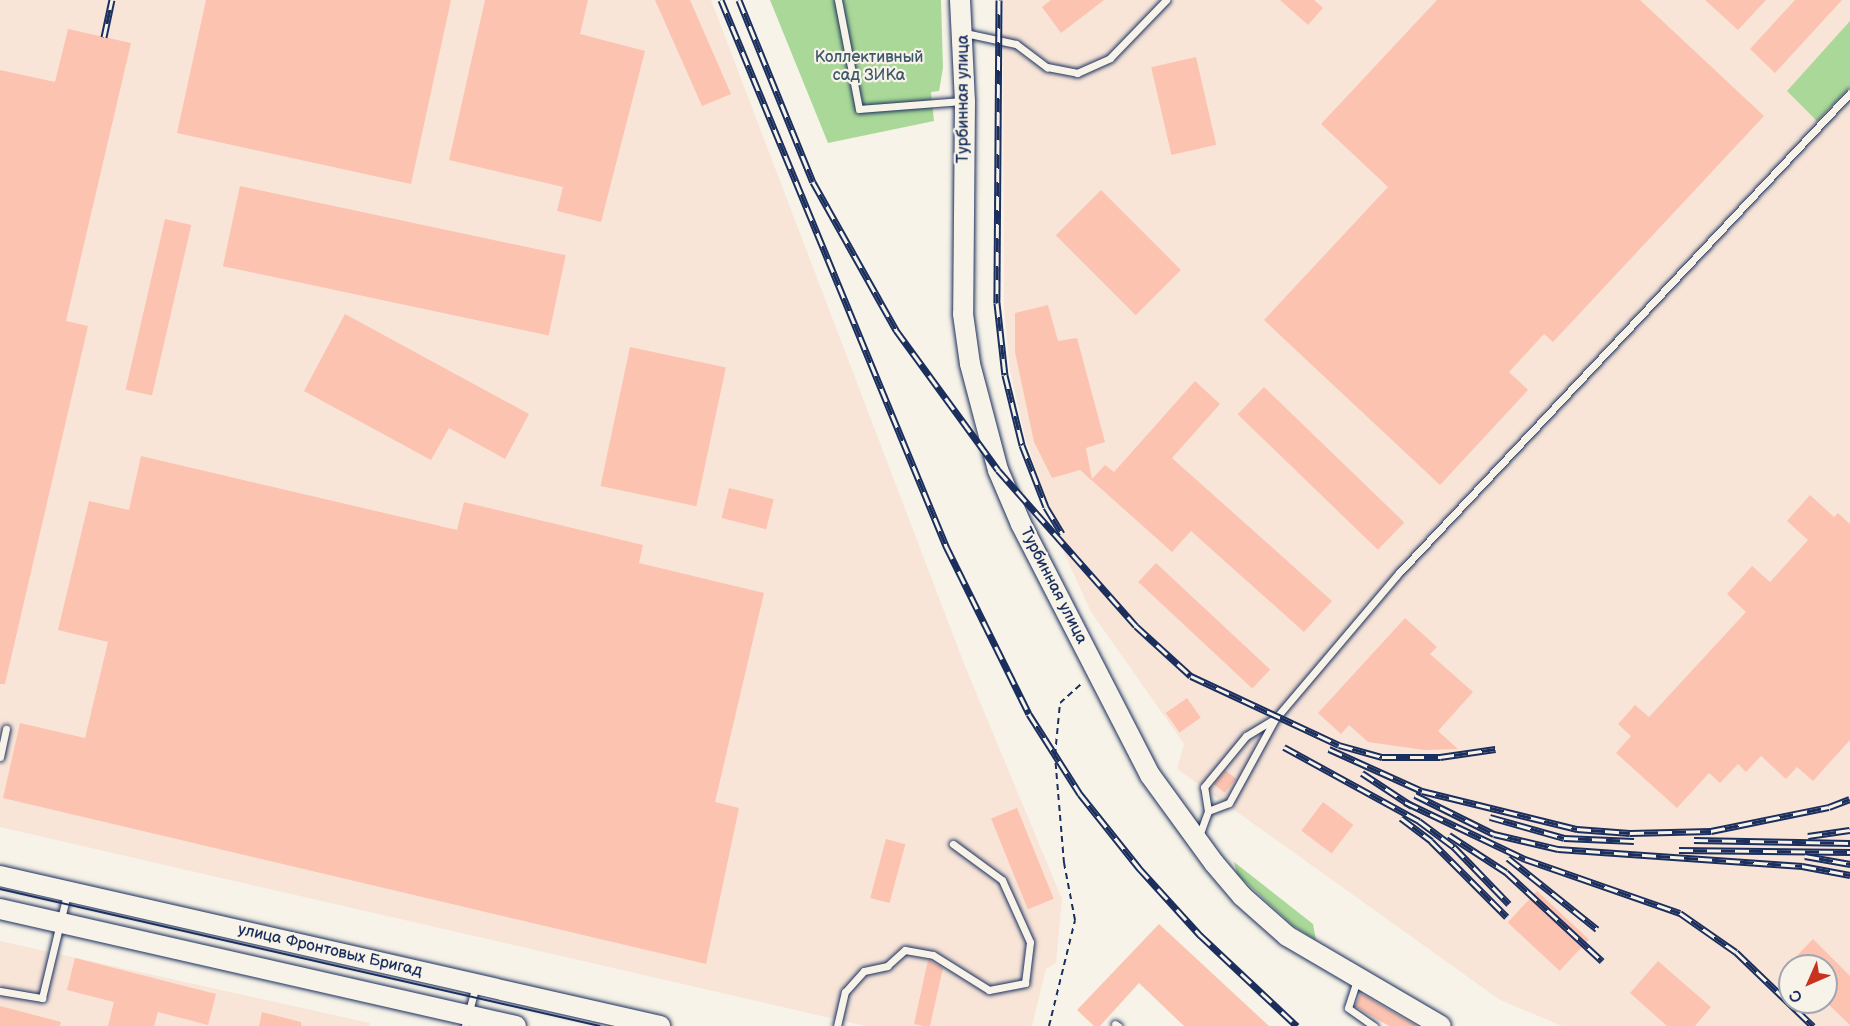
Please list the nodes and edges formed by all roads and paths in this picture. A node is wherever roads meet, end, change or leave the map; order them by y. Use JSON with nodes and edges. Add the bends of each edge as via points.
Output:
{"nodes":[{"id":1,"x":838,"y":0,"type":"edge"},
{"id":2,"x":960,"y":0,"type":"edge"},
{"id":3,"x":1166,"y":0,"type":"edge"},
{"id":4,"x":964,"y":33,"type":"junction"},
{"id":5,"x":1850,"y":93,"type":"edge"},
{"id":6,"x":965,"y":101,"type":"junction"},
{"id":7,"x":1095,"y":669,"type":"junction"},
{"id":8,"x":1275,"y":718,"type":"junction"},
{"id":9,"x":6,"y":729,"type":"dead end"},
{"id":10,"x":0,"y":757,"type":"edge"},
{"id":11,"x":1208,"y":811,"type":"junction"},
{"id":12,"x":1197,"y":841,"type":"junction"},
{"id":13,"x":953,"y":844,"type":"dead end"},
{"id":14,"x":0,"y":876,"type":"edge"},
{"id":15,"x":67,"y":891,"type":"junction"},
{"id":16,"x":0,"y":909,"type":"edge"},
{"id":17,"x":61,"y":923,"type":"junction"},
{"id":18,"x":1356,"y":980,"type":"junction"},
{"id":19,"x":477,"y":984,"type":"junction"},
{"id":20,"x":0,"y":991,"type":"edge"},
{"id":21,"x":467,"y":1020,"type":"edge"},
{"id":22,"x":516,"y":1026,"type":"edge"},
{"id":23,"x":660,"y":1026,"type":"edge"},
{"id":24,"x":837,"y":1026,"type":"edge"},
{"id":25,"x":1049,"y":1026,"type":"edge"},
{"id":26,"x":1374,"y":1026,"type":"edge"},
{"id":27,"x":1441,"y":1026,"type":"edge"}],
"edges":[{"from":1,"to":6,"type":"lane","via":[[859,109]]},
{"from":2,"to":4,"type":"main road","name":"Турбинная улица"},
{"from":3,"to":4,"type":"lane","via":[[1110,58],[1077,73],[1047,67],[1016,44]]},
{"from":4,"to":6,"type":"main road","name":"Турбинная улица"},
{"from":5,"to":8,"type":"lane","via":[[1406,565]]},
{"from":6,"to":7,"type":"main road","name":"Турбинная улица","via":[[963,314],[970,364],[1005,490]]},
{"from":7,"to":12,"type":"main road","name":"Турбинная улица","via":[[1150,775]]},
{"from":7,"to":25,"type":"path","via":[[1060,703],[1055,755],[1064,863],[1075,920]]},
{"from":8,"to":11,"type":"lane","via":[[1229,803]]},
{"from":8,"to":11,"type":"lane","via":[[1246,736],[1204,787]]},
{"from":9,"to":10,"type":"lane"},
{"from":11,"to":12,"type":"lane"},
{"from":12,"to":18,"type":"main road","name":"Турбинная улица","via":[[1242,896],[1287,936]]},
{"from":13,"to":24,"type":"lane","via":[[1002,880],[1030,942],[1025,983],[989,990],[933,955],[905,950],[887,966],[864,971],[845,992]]},
{"from":14,"to":15,"type":"main road","name":"улица Фронтовых Бригад"},
{"from":15,"to":17,"type":"lane"},
{"from":15,"to":19,"type":"main road","name":"улица Фронтовых Бригад"},
{"from":16,"to":17,"type":"main road","name":"улица Фронтовых Бригад"},
{"from":17,"to":20,"type":"lane","via":[[42,998]]},
{"from":17,"to":21,"type":"main road","name":"улица Фронтовых Бригад"},
{"from":18,"to":26,"type":"lane","via":[[1348,1008]]},
{"from":18,"to":27,"type":"main road","name":"Турбинная улица"},
{"from":19,"to":21,"type":"lane"},
{"from":19,"to":23,"type":"main road","name":"улица Фронтовых Бригад"},
{"from":21,"to":22,"type":"main road","name":"улица Фронтовых Бригад"}]}
